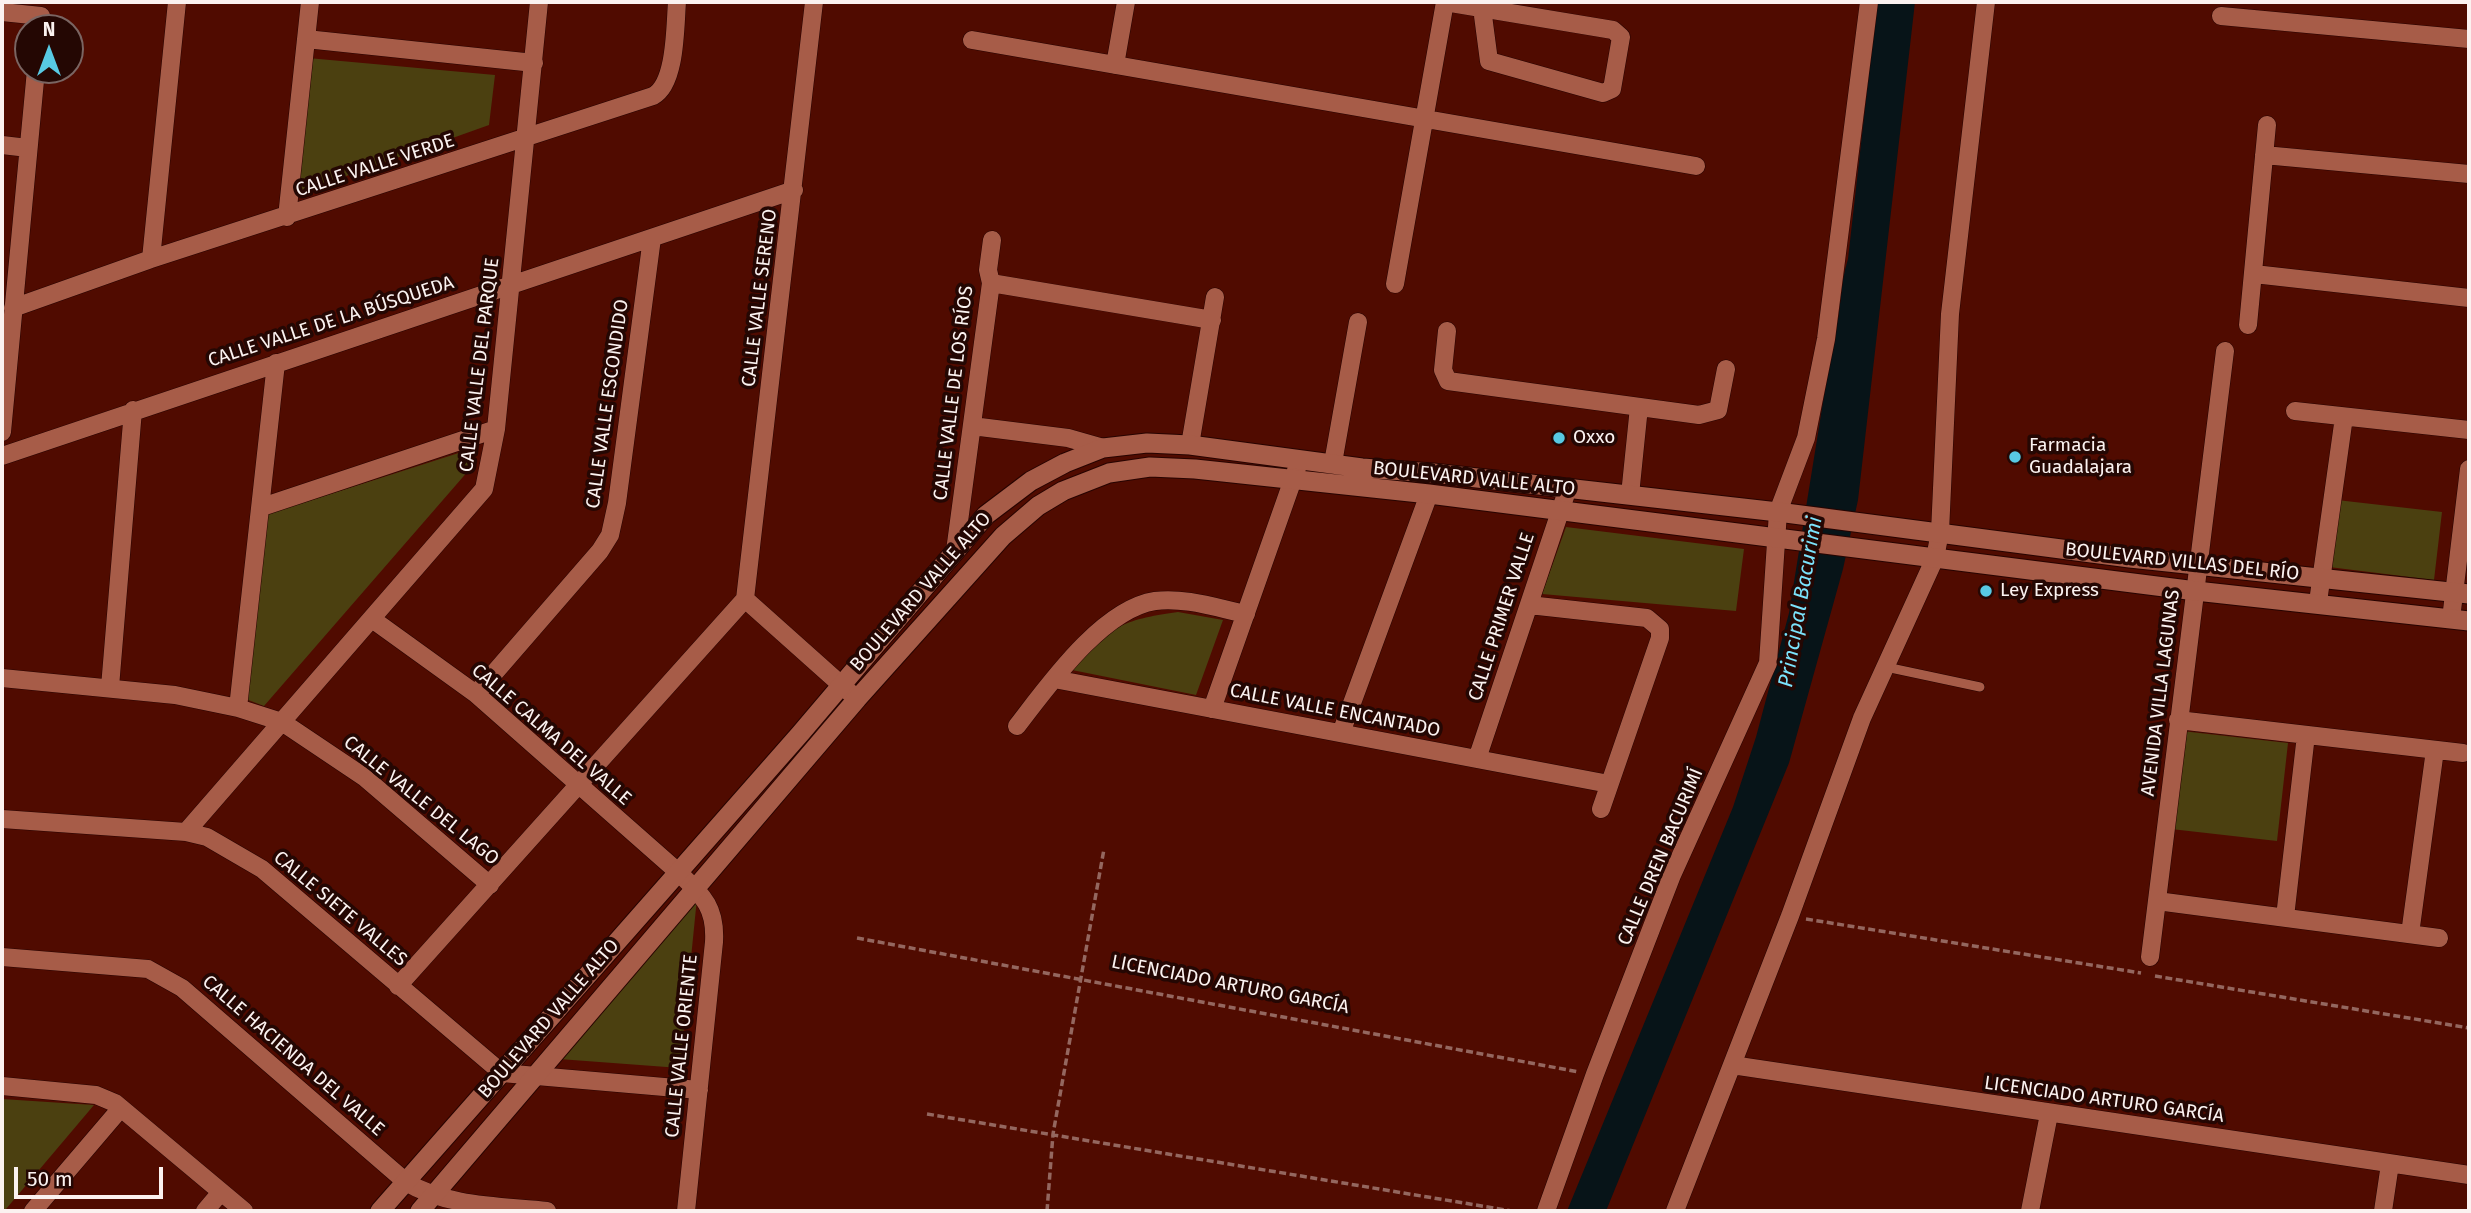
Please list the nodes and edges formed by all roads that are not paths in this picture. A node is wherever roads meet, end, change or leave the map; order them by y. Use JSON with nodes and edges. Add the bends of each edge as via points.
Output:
{"nodes":[{"id":1,"x":177,"y":2,"type":"edge"},
{"id":2,"x":310,"y":2,"type":"edge"},
{"id":3,"x":539,"y":2,"type":"edge"},
{"id":4,"x":677,"y":2,"type":"edge"},
{"id":5,"x":814,"y":2,"type":"edge"},
{"id":6,"x":1126,"y":2,"type":"edge"},
{"id":7,"x":1445,"y":2,"type":"edge"},
{"id":8,"x":1869,"y":2,"type":"edge"},
{"id":9,"x":1986,"y":2,"type":"edge"},
{"id":10,"x":1482,"y":8,"type":"junction"},
{"id":11,"x":2,"y":12,"type":"edge"},
{"id":12,"x":28,"y":14,"type":"edge"},
{"id":13,"x":2221,"y":16,"type":"dead end"},
{"id":14,"x":306,"y":39,"type":"junction"},
{"id":15,"x":2469,"y":39,"type":"edge"},
{"id":16,"x":972,"y":40,"type":"dead end"},
{"id":17,"x":534,"y":63,"type":"junction"},
{"id":18,"x":1115,"y":65,"type":"junction"},
{"id":19,"x":35,"y":84,"type":"edge"},
{"id":20,"x":1424,"y":120,"type":"junction"},
{"id":21,"x":2267,"y":125,"type":"dead end"},
{"id":22,"x":527,"y":138,"type":"junction"},
{"id":23,"x":2,"y":145,"type":"edge"},
{"id":24,"x":28,"y":148,"type":"junction"},
{"id":25,"x":2264,"y":155,"type":"junction"},
{"id":26,"x":1696,"y":166,"type":"dead end"},
{"id":27,"x":2469,"y":174,"type":"edge"},
{"id":28,"x":794,"y":190,"type":"junction"},
{"id":29,"x":287,"y":217,"type":"junction"},
{"id":30,"x":652,"y":238,"type":"junction"},
{"id":31,"x":992,"y":240,"type":"dead end"},
{"id":32,"x":151,"y":259,"type":"junction"},
{"id":33,"x":2254,"y":274,"type":"junction"},
{"id":34,"x":9,"y":282,"type":"edge"},
{"id":35,"x":990,"y":283,"type":"junction"},
{"id":36,"x":512,"y":284,"type":"junction"},
{"id":37,"x":1395,"y":284,"type":"dead end"},
{"id":38,"x":1215,"y":297,"type":"dead end"},
{"id":39,"x":2469,"y":298,"type":"edge"},
{"id":40,"x":13,"y":308,"type":"junction"},
{"id":41,"x":1212,"y":320,"type":"junction"},
{"id":42,"x":1357,"y":322,"type":"dead end"},
{"id":43,"x":2248,"y":325,"type":"dead end"},
{"id":44,"x":1447,"y":331,"type":"dead end"},
{"id":45,"x":2225,"y":351,"type":"dead end"},
{"id":46,"x":276,"y":363,"type":"junction"},
{"id":47,"x":1726,"y":369,"type":"dead end"},
{"id":48,"x":1639,"y":407,"type":"junction"},
{"id":49,"x":133,"y":411,"type":"junction"},
{"id":50,"x":2295,"y":411,"type":"dead end"},
{"id":51,"x":2344,"y":417,"type":"junction"},
{"id":52,"x":972,"y":426,"type":"junction"},
{"id":53,"x":496,"y":429,"type":"junction"},
{"id":54,"x":2469,"y":430,"type":"edge"},
{"id":55,"x":2,"y":432,"type":"edge"},
{"id":56,"x":1190,"y":445,"type":"junction"},
{"id":57,"x":1103,"y":448,"type":"junction"},
{"id":58,"x":2,"y":456,"type":"edge"},
{"id":59,"x":1300,"y":458,"type":"junction"},
{"id":60,"x":1333,"y":463,"type":"junction"},
{"id":61,"x":2469,"y":469,"type":"edge"},
{"id":62,"x":1293,"y":480,"type":"junction"},
{"id":63,"x":1568,"y":488,"type":"junction"},
{"id":64,"x":1429,"y":494,"type":"junction"},
{"id":65,"x":1630,"y":495,"type":"junction"},
{"id":66,"x":262,"y":508,"type":"junction"},
{"id":67,"x":1559,"y":511,"type":"junction"},
{"id":68,"x":1785,"y":513,"type":"junction"},
{"id":69,"x":1894,"y":528,"type":"joint"},
{"id":70,"x":1940,"y":532,"type":"junction"},
{"id":71,"x":1783,"y":537,"type":"junction"},
{"id":72,"x":955,"y":551,"type":"junction"},
{"id":73,"x":1935,"y":558,"type":"junction"},
{"id":74,"x":2198,"y":566,"type":"junction"},
{"id":75,"x":2322,"y":577,"type":"junction"},
{"id":76,"x":2196,"y":591,"type":"junction"},
{"id":77,"x":2462,"y":593,"type":"edge"},
{"id":78,"x":745,"y":599,"type":"junction"},
{"id":79,"x":2318,"y":602,"type":"junction"},
{"id":80,"x":1529,"y":605,"type":"junction"},
{"id":81,"x":1245,"y":614,"type":"junction"},
{"id":82,"x":372,"y":619,"type":"junction"},
{"id":83,"x":2460,"y":620,"type":"edge"},
{"id":84,"x":1886,"y":667,"type":"junction"},
{"id":85,"x":2,"y":678,"type":"edge"},
{"id":86,"x":1054,"y":679,"type":"junction"},
{"id":87,"x":840,"y":684,"type":"junction"},
{"id":88,"x":110,"y":687,"type":"junction"},
{"id":89,"x":1980,"y":687,"type":"dead end"},
{"id":90,"x":476,"y":694,"type":"junction"},
{"id":91,"x":857,"y":699,"type":"junction"},
{"id":92,"x":239,"y":708,"type":"junction"},
{"id":93,"x":1212,"y":709,"type":"junction"},
{"id":94,"x":2178,"y":720,"type":"junction"},
{"id":95,"x":282,"y":722,"type":"junction"},
{"id":96,"x":1017,"y":726,"type":"dead end"},
{"id":97,"x":1341,"y":733,"type":"junction"},
{"id":98,"x":2306,"y":735,"type":"junction"},
{"id":99,"x":2435,"y":750,"type":"junction"},
{"id":100,"x":2463,"y":753,"type":"dead end"},
{"id":101,"x":1477,"y":759,"type":"junction"},
{"id":102,"x":1609,"y":784,"type":"junction"},
{"id":103,"x":579,"y":786,"type":"junction"},
{"id":104,"x":1601,"y":809,"type":"dead end"},
{"id":105,"x":2,"y":818,"type":"edge"},
{"id":106,"x":186,"y":832,"type":"junction"},
{"id":107,"x":678,"y":872,"type":"junction"},
{"id":108,"x":491,"y":885,"type":"junction"},
{"id":109,"x":696,"y":890,"type":"junction"},
{"id":110,"x":2157,"y":901,"type":"junction"},
{"id":111,"x":2286,"y":918,"type":"junction"},
{"id":112,"x":2410,"y":934,"type":"junction"},
{"id":113,"x":2439,"y":938,"type":"dead end"},
{"id":114,"x":2,"y":957,"type":"edge"},
{"id":115,"x":2150,"y":957,"type":"dead end"},
{"id":116,"x":398,"y":986,"type":"junction"},
{"id":117,"x":1732,"y":1065,"type":"junction"},
{"id":118,"x":502,"y":1073,"type":"junction"},
{"id":119,"x":537,"y":1074,"type":"junction"},
{"id":120,"x":2,"y":1086,"type":"edge"},
{"id":121,"x":698,"y":1090,"type":"junction"},
{"id":122,"x":121,"y":1108,"type":"junction"},
{"id":123,"x":2049,"y":1114,"type":"junction"},
{"id":124,"x":2390,"y":1164,"type":"junction"},
{"id":125,"x":2469,"y":1175,"type":"edge"},
{"id":126,"x":406,"y":1182,"type":"junction"},
{"id":127,"x":221,"y":1192,"type":"junction"},
{"id":128,"x":434,"y":1195,"type":"junction"},
{"id":129,"x":1681,"y":1210,"type":"edge"},
{"id":130,"x":33,"y":1211,"type":"edge"},
{"id":131,"x":205,"y":1211,"type":"edge"},
{"id":132,"x":244,"y":1211,"type":"edge"},
{"id":133,"x":380,"y":1211,"type":"edge"},
{"id":134,"x":420,"y":1211,"type":"edge"},
{"id":135,"x":547,"y":1211,"type":"edge"},
{"id":136,"x":686,"y":1211,"type":"edge"},
{"id":137,"x":1546,"y":1211,"type":"edge"},
{"id":138,"x":2030,"y":1211,"type":"edge"},
{"id":139,"x":2383,"y":1211,"type":"edge"}],
"edges":[{"from":1,"to":32,"type":"street"},
{"from":2,"to":14,"type":"street"},
{"from":3,"to":17,"type":"street","name":"CALLE VALLE DEL PARQUE"},
{"from":4,"to":22,"type":"street","name":"CALLE VALLE VERDE","via":[[669,73],[660,93]]},
{"from":5,"to":28,"type":"street","name":"CALLE VALLE SERENO"},
{"from":6,"to":18,"type":"street"},
{"from":7,"to":10,"type":"street"},
{"from":7,"to":20,"type":"street"},
{"from":8,"to":68,"type":"street","name":"CALLE DREN BACURIMÍ","via":[[1826,339]]},
{"from":9,"to":70,"type":"street","via":[[1950,314]]},
{"from":10,"to":10,"type":"street","via":[[1617,32],[1621,37],[1612,89],[1603,93],[1489,61]]},
{"from":11,"to":12,"type":"street"},
{"from":13,"to":15,"type":"street"},
{"from":14,"to":17,"type":"street"},
{"from":14,"to":29,"type":"street"},
{"from":16,"to":18,"type":"street"},
{"from":17,"to":22,"type":"street","name":"CALLE VALLE DEL PARQUE"},
{"from":18,"to":20,"type":"street"},
{"from":19,"to":24,"type":"street"},
{"from":20,"to":26,"type":"street"},
{"from":20,"to":37,"type":"street"},
{"from":21,"to":25,"type":"street"},
{"from":22,"to":29,"type":"street","name":"CALLE VALLE VERDE"},
{"from":22,"to":36,"type":"street","name":"CALLE VALLE DEL PARQUE"},
{"from":23,"to":24,"type":"street"},
{"from":24,"to":34,"type":"street"},
{"from":25,"to":27,"type":"street"},
{"from":25,"to":33,"type":"street"},
{"from":28,"to":30,"type":"street","name":"CALLE VALLE DE LA BÚSQUEDA"},
{"from":28,"to":78,"type":"street","name":"CALLE VALLE SERENO"},
{"from":29,"to":32,"type":"street","name":"CALLE VALLE VERDE"},
{"from":30,"to":36,"type":"street","name":"CALLE VALLE DE LA BÚSQUEDA"},
{"from":30,"to":90,"type":"street","name":"CALLE VALLE ESCONDIDO","via":[[610,534]]},
{"from":31,"to":35,"type":"street","name":"CALLE VALLE DE LOS RÍOS"},
{"from":32,"to":40,"type":"street","name":"CALLE VALLE VERDE"},
{"from":33,"to":39,"type":"street"},
{"from":33,"to":43,"type":"street"},
{"from":34,"to":40,"type":"street"},
{"from":35,"to":41,"type":"street"},
{"from":35,"to":52,"type":"street","name":"CALLE VALLE DE LOS RÍOS"},
{"from":36,"to":46,"type":"street","name":"CALLE VALLE DE LA BÚSQUEDA"},
{"from":36,"to":53,"type":"street","name":"CALLE VALLE DEL PARQUE"},
{"from":38,"to":41,"type":"street"},
{"from":40,"to":55,"type":"street"},
{"from":41,"to":56,"type":"street"},
{"from":42,"to":60,"type":"street"},
{"from":44,"to":48,"type":"street","via":[[1443,370],[1448,381]]},
{"from":45,"to":74,"type":"street","name":"AVENIDA VILLA LAGUNAS"},
{"from":46,"to":49,"type":"street","name":"CALLE VALLE DE LA BÚSQUEDA"},
{"from":46,"to":66,"type":"street"},
{"from":47,"to":48,"type":"street","via":[[1718,410],[1699,415]]},
{"from":48,"to":65,"type":"street"},
{"from":49,"to":58,"type":"street","name":"CALLE VALLE DE LA BÚSQUEDA"},
{"from":49,"to":88,"type":"street"},
{"from":50,"to":51,"type":"street"},
{"from":51,"to":54,"type":"street"},
{"from":51,"to":75,"type":"street"},
{"from":52,"to":57,"type":"street","via":[[1068,438]]},
{"from":52,"to":72,"type":"street","name":"CALLE VALLE DE LOS RÍOS"},
{"from":53,"to":66,"type":"street"},
{"from":53,"to":82,"type":"street","name":"CALLE VALLE DEL PARQUE","via":[[484,489]]},
{"from":56,"to":57,"type":"street","name":"BOULEVARD VALLE ALTO","via":[[1146,443]]},
{"from":56,"to":59,"type":"street","name":"BOULEVARD VALLE ALTO"},
{"from":57,"to":72,"type":"street","name":"BOULEVARD VALLE ALTO","via":[[1031,481],[986,515]]},
{"from":59,"to":60,"type":"street","name":"BOULEVARD VALLE ALTO"},
{"from":59,"to":62,"type":"street"},
{"from":60,"to":63,"type":"street","name":"BOULEVARD VALLE ALTO"},
{"from":61,"to":77,"type":"street"},
{"from":62,"to":64,"type":"street","name":"BOULEVARD VALLE ALTO"},
{"from":62,"to":81,"type":"street"},
{"from":62,"to":91,"type":"street","name":"BOULEVARD VALLE ALTO","via":[[1150,467],[1109,472],[1063,491],[1003,536]]},
{"from":63,"to":65,"type":"street","name":"BOULEVARD VALLE ALTO"},
{"from":63,"to":67,"type":"street","name":"CALLE PRIMER VALLE"},
{"from":64,"to":67,"type":"street","name":"BOULEVARD VALLE ALTO"},
{"from":64,"to":97,"type":"street"},
{"from":65,"to":68,"type":"street","name":"BOULEVARD VALLE ALTO"},
{"from":66,"to":92,"type":"street"},
{"from":67,"to":71,"type":"street","name":"BOULEVARD VALLE ALTO"},
{"from":67,"to":80,"type":"street","name":"CALLE PRIMER VALLE"},
{"from":68,"to":69,"type":"street","name":"BOULEVARD VALLE ALTO"},
{"from":68,"to":71,"type":"street","name":"CALLE DREN BACURIMÍ"},
{"from":69,"to":70,"type":"street","name":"BOULEVARD VILLAS DEL RÍO"},
{"from":70,"to":73,"type":"street"},
{"from":70,"to":74,"type":"street","name":"BOULEVARD VILLAS DEL RÍO"},
{"from":71,"to":73,"type":"street","name":"BOULEVARD VALLE ALTO"},
{"from":71,"to":137,"type":"street","name":"CALLE DREN BACURIMÍ","via":[[1768,663],[1672,875]]},
{"from":72,"to":87,"type":"street","name":"BOULEVARD VALLE ALTO"},
{"from":73,"to":76,"type":"street","name":"BOULEVARD VILLAS DEL RÍO"},
{"from":73,"to":84,"type":"street"},
{"from":74,"to":75,"type":"street","name":"BOULEVARD VILLAS DEL RÍO"},
{"from":74,"to":76,"type":"street","name":"AVENIDA VILLA LAGUNAS"},
{"from":75,"to":77,"type":"street","name":"BOULEVARD VILLAS DEL RÍO"},
{"from":75,"to":79,"type":"street"},
{"from":76,"to":79,"type":"street","name":"BOULEVARD VILLAS DEL RÍO"},
{"from":76,"to":94,"type":"street","name":"AVENIDA VILLA LAGUNAS"},
{"from":77,"to":83,"type":"street"},
{"from":78,"to":87,"type":"street"},
{"from":78,"to":103,"type":"street"},
{"from":79,"to":83,"type":"street","name":"BOULEVARD VILLAS DEL RÍO"},
{"from":80,"to":101,"type":"street","name":"CALLE PRIMER VALLE"},
{"from":80,"to":102,"type":"street","via":[[1647,618],[1660,629]]},
{"from":81,"to":86,"type":"street","via":[[1182,601],[1154,601],[1130,610],[1100,631]]},
{"from":81,"to":93,"type":"street"},
{"from":82,"to":90,"type":"street","name":"CALLE CALMA DEL VALLE"},
{"from":82,"to":95,"type":"street","name":"CALLE VALLE DEL PARQUE"},
{"from":84,"to":89,"type":"lane"},
{"from":84,"to":117,"type":"street","via":[[1862,718]]},
{"from":85,"to":88,"type":"street","name":"CALLE VALLE DEL LAGO"},
{"from":86,"to":93,"type":"street","name":"CALLE VALLE ENCANTADO"},
{"from":86,"to":96,"type":"street"},
{"from":87,"to":91,"type":"street"},
{"from":87,"to":107,"type":"street","name":"BOULEVARD VALLE ALTO"},
{"from":88,"to":92,"type":"street","name":"CALLE VALLE DEL LAGO"},
{"from":90,"to":103,"type":"street","name":"CALLE CALMA DEL VALLE"},
{"from":91,"to":109,"type":"street","name":"BOULEVARD VALLE ALTO"},
{"from":92,"to":95,"type":"street","name":"CALLE VALLE DEL LAGO"},
{"from":93,"to":97,"type":"street","name":"CALLE VALLE ENCANTADO"},
{"from":94,"to":98,"type":"street"},
{"from":94,"to":110,"type":"street","name":"AVENIDA VILLA LAGUNAS"},
{"from":95,"to":106,"type":"street","name":"CALLE VALLE DEL PARQUE"},
{"from":95,"to":108,"type":"street","name":"CALLE VALLE DEL LAGO","via":[[364,777]]},
{"from":97,"to":101,"type":"street","name":"CALLE VALLE ENCANTADO"},
{"from":98,"to":99,"type":"street"},
{"from":98,"to":111,"type":"street"},
{"from":99,"to":100,"type":"street"},
{"from":99,"to":112,"type":"street"},
{"from":101,"to":102,"type":"street","name":"CALLE VALLE ENCANTADO"},
{"from":102,"to":104,"type":"street"},
{"from":103,"to":107,"type":"street","name":"CALLE CALMA DEL VALLE"},
{"from":103,"to":108,"type":"street"},
{"from":105,"to":106,"type":"street","name":"CALLE SIETE VALLES"},
{"from":106,"to":116,"type":"street","name":"CALLE SIETE VALLES","via":[[207,837],[262,869]]},
{"from":107,"to":109,"type":"street","name":"CALLE CALMA DEL VALLE"},
{"from":107,"to":118,"type":"street","name":"BOULEVARD VALLE ALTO"},
{"from":108,"to":116,"type":"street"},
{"from":109,"to":119,"type":"street","name":"BOULEVARD VALLE ALTO"},
{"from":109,"to":121,"type":"street","name":"CALLE VALLE ORIENTE","via":[[715,920]]},
{"from":110,"to":111,"type":"street"},
{"from":110,"to":115,"type":"street","name":"AVENIDA VILLA LAGUNAS"},
{"from":111,"to":112,"type":"street"},
{"from":112,"to":113,"type":"street"},
{"from":114,"to":126,"type":"street","name":"CALLE HACIENDA DEL VALLE","via":[[127,966],[162,975]]},
{"from":116,"to":118,"type":"street","name":"CALLE SIETE VALLES"},
{"from":117,"to":123,"type":"street","name":"LICENCIADO ARTURO GARCÍA"},
{"from":117,"to":129,"type":"street"},
{"from":118,"to":119,"type":"street"},
{"from":118,"to":126,"type":"street","name":"BOULEVARD VALLE ALTO"},
{"from":119,"to":121,"type":"street"},
{"from":119,"to":128,"type":"street","name":"BOULEVARD VALLE ALTO"},
{"from":120,"to":122,"type":"street","via":[[96,1095]]},
{"from":121,"to":136,"type":"street","name":"CALLE VALLE ORIENTE"},
{"from":122,"to":127,"type":"street"},
{"from":122,"to":130,"type":"street"},
{"from":123,"to":124,"type":"street","name":"LICENCIADO ARTURO GARCÍA"},
{"from":123,"to":138,"type":"street"},
{"from":124,"to":125,"type":"street","name":"LICENCIADO ARTURO GARCÍA"},
{"from":124,"to":139,"type":"street"},
{"from":126,"to":128,"type":"street","name":"CALLE HACIENDA DEL VALLE"},
{"from":126,"to":133,"type":"street","name":"BOULEVARD VALLE ALTO"},
{"from":127,"to":131,"type":"street"},
{"from":127,"to":132,"type":"street"},
{"from":128,"to":134,"type":"street","name":"BOULEVARD VALLE ALTO"},
{"from":128,"to":135,"type":"street","name":"CALLE HACIENDA DEL VALLE","via":[[458,1202]]}]}
